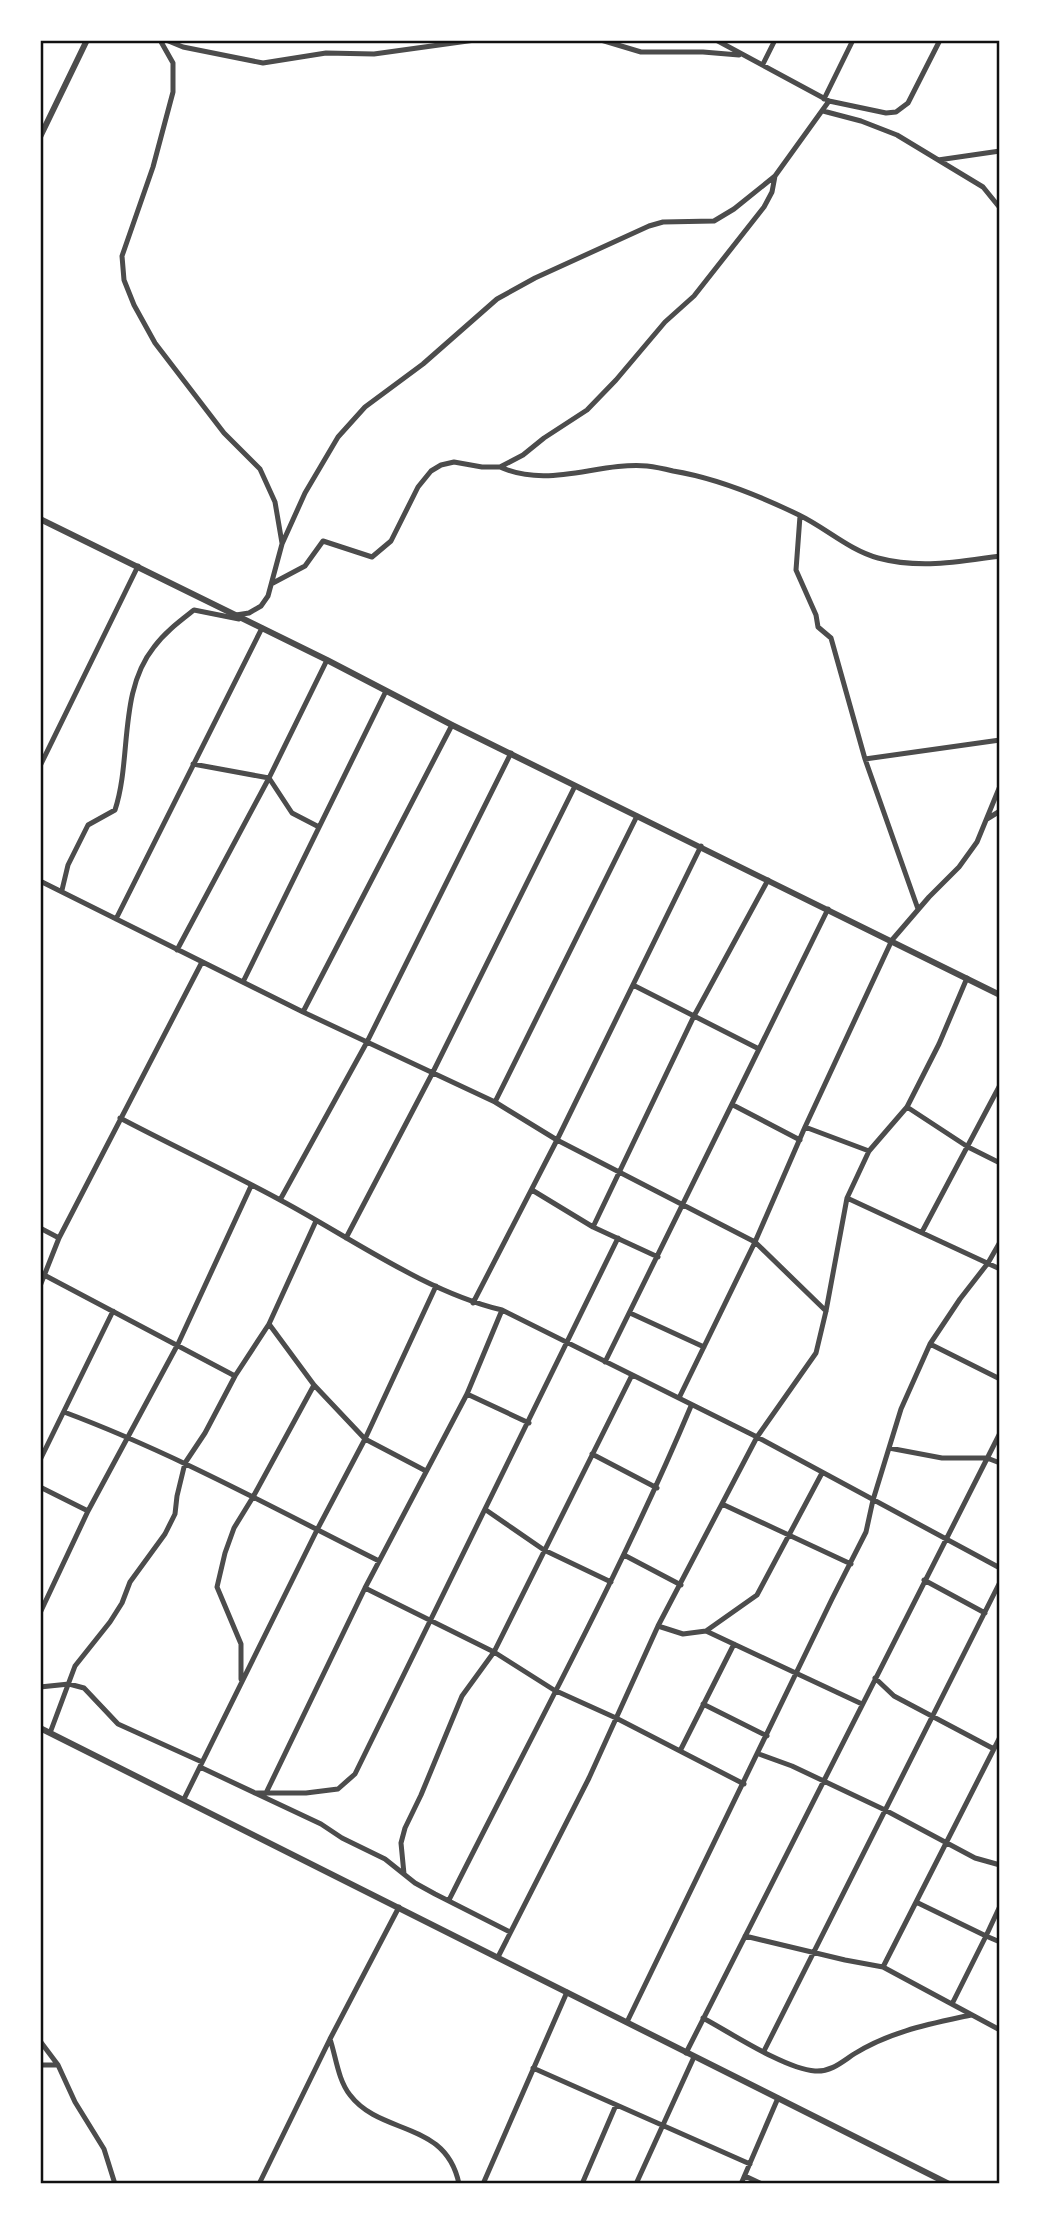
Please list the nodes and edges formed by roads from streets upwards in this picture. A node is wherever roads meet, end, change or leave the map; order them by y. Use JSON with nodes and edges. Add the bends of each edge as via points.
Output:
{"nodes":[{"id":1,"x":87,"y":40,"type":"edge"},
{"id":2,"x":159,"y":40,"type":"edge"},
{"id":3,"x":166,"y":40,"type":"edge"},
{"id":4,"x":475,"y":40,"type":"edge"},
{"id":5,"x":601,"y":40,"type":"edge"},
{"id":6,"x":716,"y":40,"type":"edge"},
{"id":7,"x":775,"y":40,"type":"edge"},
{"id":8,"x":853,"y":40,"type":"edge"},
{"id":9,"x":940,"y":40,"type":"edge"},
{"id":10,"x":744,"y":55,"type":"junction"},
{"id":11,"x":763,"y":64,"type":"junction"},
{"id":12,"x":827,"y":100,"type":"junction"},
{"id":13,"x":824,"y":111,"type":"junction"},
{"id":14,"x":40,"y":137,"type":"edge"},
{"id":15,"x":1000,"y":151,"type":"edge"},
{"id":16,"x":938,"y":160,"type":"junction"},
{"id":17,"x":775,"y":176,"type":"junction"},
{"id":18,"x":1000,"y":208,"type":"edge"},
{"id":19,"x":500,"y":467,"type":"junction"},
{"id":20,"x":800,"y":516,"type":"junction"},
{"id":21,"x":40,"y":519,"type":"edge"},
{"id":22,"x":282,"y":544,"type":"junction"},
{"id":23,"x":1000,"y":556,"type":"edge"},
{"id":24,"x":138,"y":566,"type":"junction"},
{"id":25,"x":272,"y":583,"type":"junction"},
{"id":26,"x":236,"y":615,"type":"junction"},
{"id":27,"x":248,"y":621,"type":"junction"},
{"id":28,"x":262,"y":628,"type":"junction"},
{"id":29,"x":327,"y":660,"type":"junction"},
{"id":30,"x":386,"y":691,"type":"junction"},
{"id":31,"x":452,"y":725,"type":"junction"},
{"id":32,"x":1000,"y":740,"type":"edge"},
{"id":33,"x":511,"y":753,"type":"junction"},
{"id":34,"x":865,"y":758,"type":"junction"},
{"id":35,"x":193,"y":764,"type":"junction"},
{"id":36,"x":40,"y":766,"type":"edge"},
{"id":37,"x":269,"y":778,"type":"junction"},
{"id":38,"x":575,"y":786,"type":"junction"},
{"id":39,"x":1000,"y":786,"type":"edge"},
{"id":40,"x":1000,"y":811,"type":"edge"},
{"id":41,"x":637,"y":816,"type":"junction"},
{"id":42,"x":987,"y":819,"type":"junction"},
{"id":43,"x":319,"y":827,"type":"junction"},
{"id":44,"x":701,"y":846,"type":"junction"},
{"id":45,"x":768,"y":880,"type":"junction"},
{"id":46,"x":40,"y":881,"type":"edge"},
{"id":47,"x":62,"y":890,"type":"junction"},
{"id":48,"x":828,"y":909,"type":"junction"},
{"id":49,"x":918,"y":909,"type":"junction"},
{"id":50,"x":116,"y":919,"type":"junction"},
{"id":51,"x":892,"y":940,"type":"junction"},
{"id":52,"x":177,"y":950,"type":"junction"},
{"id":53,"x":202,"y":962,"type":"junction"},
{"id":54,"x":967,"y":978,"type":"junction"},
{"id":55,"x":243,"y":982,"type":"junction"},
{"id":56,"x":634,"y":985,"type":"junction"},
{"id":57,"x":1000,"y":995,"type":"edge"},
{"id":58,"x":303,"y":1012,"type":"junction"},
{"id":59,"x":695,"y":1016,"type":"junction"},
{"id":60,"x":367,"y":1042,"type":"junction"},
{"id":61,"x":759,"y":1049,"type":"junction"},
{"id":62,"x":433,"y":1072,"type":"junction"},
{"id":63,"x":1000,"y":1085,"type":"edge"},
{"id":64,"x":495,"y":1101,"type":"junction"},
{"id":65,"x":733,"y":1105,"type":"junction"},
{"id":66,"x":907,"y":1107,"type":"junction"},
{"id":67,"x":120,"y":1118,"type":"junction"},
{"id":68,"x":806,"y":1127,"type":"junction"},
{"id":69,"x":800,"y":1139,"type":"junction"},
{"id":70,"x":557,"y":1140,"type":"junction"},
{"id":71,"x":968,"y":1147,"type":"junction"},
{"id":72,"x":869,"y":1151,"type":"junction"},
{"id":73,"x":1000,"y":1163,"type":"edge"},
{"id":74,"x":620,"y":1172,"type":"junction"},
{"id":75,"x":251,"y":1186,"type":"junction"},
{"id":76,"x":532,"y":1190,"type":"junction"},
{"id":77,"x":847,"y":1198,"type":"junction"},
{"id":78,"x":280,"y":1200,"type":"junction"},
{"id":79,"x":684,"y":1205,"type":"junction"},
{"id":80,"x":316,"y":1221,"type":"junction"},
{"id":81,"x":593,"y":1227,"type":"junction"},
{"id":82,"x":40,"y":1228,"type":"edge"},
{"id":83,"x":922,"y":1232,"type":"junction"},
{"id":84,"x":59,"y":1238,"type":"junction"},
{"id":85,"x":346,"y":1238,"type":"junction"},
{"id":86,"x":618,"y":1238,"type":"junction"},
{"id":87,"x":755,"y":1242,"type":"junction"},
{"id":88,"x":1000,"y":1242,"type":"edge"},
{"id":89,"x":658,"y":1257,"type":"junction"},
{"id":90,"x":988,"y":1263,"type":"junction"},
{"id":91,"x":1000,"y":1269,"type":"edge"},
{"id":92,"x":46,"y":1276,"type":"junction"},
{"id":93,"x":40,"y":1286,"type":"edge"},
{"id":94,"x":436,"y":1286,"type":"junction"},
{"id":95,"x":472,"y":1303,"type":"junction"},
{"id":96,"x":502,"y":1310,"type":"junction"},
{"id":97,"x":113,"y":1311,"type":"junction"},
{"id":98,"x":826,"y":1311,"type":"junction"},
{"id":99,"x":630,"y":1313,"type":"junction"},
{"id":100,"x":269,"y":1324,"type":"junction"},
{"id":101,"x":178,"y":1343,"type":"junction"},
{"id":102,"x":568,"y":1343,"type":"junction"},
{"id":103,"x":930,"y":1345,"type":"junction"},
{"id":104,"x":704,"y":1347,"type":"junction"},
{"id":105,"x":606,"y":1362,"type":"junction"},
{"id":106,"x":632,"y":1375,"type":"junction"},
{"id":107,"x":235,"y":1376,"type":"junction"},
{"id":108,"x":1000,"y":1379,"type":"edge"},
{"id":109,"x":314,"y":1385,"type":"junction"},
{"id":110,"x":467,"y":1394,"type":"junction"},
{"id":111,"x":679,"y":1398,"type":"junction"},
{"id":112,"x":691,"y":1406,"type":"junction"},
{"id":113,"x":64,"y":1412,"type":"junction"},
{"id":114,"x":529,"y":1423,"type":"junction"},
{"id":115,"x":1000,"y":1433,"type":"edge"},
{"id":116,"x":127,"y":1436,"type":"junction"},
{"id":117,"x":757,"y":1437,"type":"junction"},
{"id":118,"x":365,"y":1439,"type":"junction"},
{"id":119,"x":889,"y":1448,"type":"junction"},
{"id":120,"x":592,"y":1454,"type":"junction"},
{"id":121,"x":987,"y":1458,"type":"junction"},
{"id":122,"x":40,"y":1460,"type":"edge"},
{"id":123,"x":185,"y":1463,"type":"junction"},
{"id":124,"x":1000,"y":1463,"type":"edge"},
{"id":125,"x":426,"y":1471,"type":"junction"},
{"id":126,"x":822,"y":1473,"type":"junction"},
{"id":127,"x":40,"y":1487,"type":"edge"},
{"id":128,"x":657,"y":1488,"type":"junction"},
{"id":129,"x":253,"y":1497,"type":"junction"},
{"id":130,"x":873,"y":1500,"type":"junction"},
{"id":131,"x":722,"y":1504,"type":"junction"},
{"id":132,"x":486,"y":1510,"type":"junction"},
{"id":133,"x":88,"y":1511,"type":"junction"},
{"id":134,"x":317,"y":1530,"type":"junction"},
{"id":135,"x":788,"y":1535,"type":"junction"},
{"id":136,"x":946,"y":1539,"type":"junction"},
{"id":137,"x":544,"y":1550,"type":"junction"},
{"id":138,"x":624,"y":1555,"type":"junction"},
{"id":139,"x":379,"y":1561,"type":"junction"},
{"id":140,"x":851,"y":1564,"type":"junction"},
{"id":141,"x":1000,"y":1568,"type":"edge"},
{"id":142,"x":924,"y":1580,"type":"junction"},
{"id":143,"x":611,"y":1582,"type":"junction"},
{"id":144,"x":1000,"y":1583,"type":"edge"},
{"id":145,"x":681,"y":1585,"type":"junction"},
{"id":146,"x":366,"y":1588,"type":"junction"},
{"id":147,"x":40,"y":1612,"type":"edge"},
{"id":148,"x":985,"y":1614,"type":"junction"},
{"id":149,"x":431,"y":1620,"type":"junction"},
{"id":150,"x":658,"y":1626,"type":"junction"},
{"id":151,"x":706,"y":1631,"type":"junction"},
{"id":152,"x":734,"y":1644,"type":"junction"},
{"id":153,"x":494,"y":1652,"type":"junction"},
{"id":154,"x":797,"y":1673,"type":"junction"},
{"id":155,"x":875,"y":1678,"type":"junction"},
{"id":156,"x":241,"y":1683,"type":"junction"},
{"id":157,"x":69,"y":1684,"type":"junction"},
{"id":158,"x":40,"y":1686,"type":"edge"},
{"id":159,"x":554,"y":1690,"type":"junction"},
{"id":160,"x":703,"y":1704,"type":"junction"},
{"id":161,"x":862,"y":1704,"type":"junction"},
{"id":162,"x":616,"y":1718,"type":"junction"},
{"id":163,"x":932,"y":1718,"type":"junction"},
{"id":164,"x":40,"y":1728,"type":"edge"},
{"id":165,"x":50,"y":1732,"type":"junction"},
{"id":166,"x":767,"y":1736,"type":"junction"},
{"id":167,"x":1000,"y":1737,"type":"edge"},
{"id":168,"x":994,"y":1749,"type":"junction"},
{"id":169,"x":680,"y":1751,"type":"junction"},
{"id":170,"x":758,"y":1754,"type":"junction"},
{"id":171,"x":201,"y":1765,"type":"junction"},
{"id":172,"x":823,"y":1780,"type":"junction"},
{"id":173,"x":744,"y":1784,"type":"junction"},
{"id":174,"x":255,"y":1793,"type":"junction"},
{"id":175,"x":266,"y":1793,"type":"junction"},
{"id":176,"x":184,"y":1800,"type":"junction"},
{"id":177,"x":886,"y":1810,"type":"junction"},
{"id":178,"x":946,"y":1843,"type":"junction"},
{"id":179,"x":1000,"y":1865,"type":"edge"},
{"id":180,"x":404,"y":1874,"type":"junction"},
{"id":181,"x":449,"y":1900,"type":"junction"},
{"id":182,"x":916,"y":1902,"type":"junction"},
{"id":183,"x":1000,"y":1906,"type":"edge"},
{"id":184,"x":399,"y":1907,"type":"junction"},
{"id":185,"x":510,"y":1932,"type":"junction"},
{"id":186,"x":745,"y":1936,"type":"junction"},
{"id":187,"x":986,"y":1936,"type":"junction"},
{"id":188,"x":1000,"y":1942,"type":"edge"},
{"id":189,"x":813,"y":1953,"type":"junction"},
{"id":190,"x":498,"y":1957,"type":"junction"},
{"id":191,"x":883,"y":1967,"type":"junction"},
{"id":192,"x":567,"y":1993,"type":"junction"},
{"id":193,"x":952,"y":2004,"type":"junction"},
{"id":194,"x":971,"y":2015,"type":"junction"},
{"id":195,"x":703,"y":2018,"type":"junction"},
{"id":196,"x":627,"y":2022,"type":"junction"},
{"id":197,"x":1000,"y":2030,"type":"edge"},
{"id":198,"x":330,"y":2039,"type":"junction"},
{"id":199,"x":40,"y":2041,"type":"edge"},
{"id":200,"x":764,"y":2051,"type":"junction"},
{"id":201,"x":686,"y":2053,"type":"junction"},
{"id":202,"x":694,"y":2057,"type":"junction"},
{"id":203,"x":40,"y":2065,"type":"edge"},
{"id":204,"x":58,"y":2065,"type":"junction"},
{"id":205,"x":533,"y":2068,"type":"junction"},
{"id":206,"x":778,"y":2098,"type":"junction"},
{"id":207,"x":616,"y":2105,"type":"junction"},
{"id":208,"x":662,"y":2126,"type":"junction"},
{"id":209,"x":750,"y":2164,"type":"junction"},
{"id":210,"x":745,"y":2176,"type":"junction"},
{"id":211,"x":115,"y":2184,"type":"edge"},
{"id":212,"x":259,"y":2184,"type":"edge"},
{"id":213,"x":459,"y":2184,"type":"edge"},
{"id":214,"x":483,"y":2184,"type":"edge"},
{"id":215,"x":582,"y":2184,"type":"edge"},
{"id":216,"x":636,"y":2184,"type":"edge"},
{"id":217,"x":741,"y":2184,"type":"edge"},
{"id":218,"x":762,"y":2184,"type":"edge"},
{"id":219,"x":950,"y":2184,"type":"edge"}],
"edges":[{"from":1,"to":14,"type":"street"},
{"from":2,"to":22,"type":"street","via":[[173,63],[173,92],[122,256],[124,280],[155,343],[224,433],[260,469],[275,502]]},
{"from":3,"to":4,"type":"street","via":[[263,63],[326,52],[374,54]]},
{"from":5,"to":10,"type":"street","via":[[641,52]]},
{"from":6,"to":10,"type":"street"},
{"from":7,"to":11,"type":"street"},
{"from":8,"to":12,"type":"street"},
{"from":9,"to":12,"type":"street","via":[[901,109],[886,113]]},
{"from":10,"to":11,"type":"street"},
{"from":11,"to":12,"type":"street"},
{"from":12,"to":13,"type":"street"},
{"from":13,"to":16,"type":"street","via":[[897,135]]},
{"from":13,"to":17,"type":"street"},
{"from":15,"to":16,"type":"street"},
{"from":16,"to":18,"type":"street","via":[[982,187]]},
{"from":17,"to":19,"type":"street","via":[[764,207],[694,296],[616,380],[587,410]]},
{"from":17,"to":22,"type":"street","via":[[714,221],[649,226],[497,299],[365,407],[338,437]]},
{"from":19,"to":20,"type":"street","via":[[537,477],[646,466],[708,479]]},
{"from":19,"to":25,"type":"street","via":[[441,465],[418,487],[391,541],[372,557],[324,541],[305,566]]},
{"from":20,"to":23,"type":"street","via":[[876,558],[939,564]]},
{"from":20,"to":34,"type":"street","via":[[796,569],[818,627],[831,638]]},
{"from":21,"to":24,"type":"street"},
{"from":22,"to":25,"type":"street"},
{"from":24,"to":26,"type":"street"},
{"from":24,"to":36,"type":"street"},
{"from":25,"to":26,"type":"street","via":[[261,606]]},
{"from":26,"to":27,"type":"street"},
{"from":27,"to":28,"type":"street"},
{"from":27,"to":47,"type":"street","via":[[194,610],[148,654],[129,715],[115,810],[88,825],[68,865]]},
{"from":28,"to":29,"type":"street"},
{"from":28,"to":35,"type":"street"},
{"from":29,"to":30,"type":"street"},
{"from":29,"to":37,"type":"street"},
{"from":30,"to":31,"type":"street"},
{"from":30,"to":43,"type":"street"},
{"from":31,"to":33,"type":"street"},
{"from":31,"to":58,"type":"street"},
{"from":32,"to":34,"type":"street"},
{"from":33,"to":38,"type":"street"},
{"from":33,"to":60,"type":"street"},
{"from":34,"to":49,"type":"street"},
{"from":35,"to":37,"type":"street"},
{"from":35,"to":50,"type":"street"},
{"from":37,"to":43,"type":"street","via":[[292,813]]},
{"from":37,"to":52,"type":"street"},
{"from":38,"to":41,"type":"street"},
{"from":38,"to":62,"type":"street"},
{"from":39,"to":42,"type":"street"},
{"from":40,"to":42,"type":"street"},
{"from":41,"to":44,"type":"street"},
{"from":41,"to":64,"type":"street"},
{"from":42,"to":49,"type":"street","via":[[959,867]]},
{"from":43,"to":55,"type":"street"},
{"from":44,"to":45,"type":"street"},
{"from":44,"to":56,"type":"street"},
{"from":45,"to":48,"type":"street"},
{"from":45,"to":59,"type":"street"},
{"from":46,"to":47,"type":"street"},
{"from":47,"to":50,"type":"street"},
{"from":48,"to":51,"type":"street"},
{"from":48,"to":61,"type":"street"},
{"from":49,"to":51,"type":"street"},
{"from":50,"to":52,"type":"street"},
{"from":51,"to":54,"type":"street"},
{"from":51,"to":68,"type":"street"},
{"from":52,"to":53,"type":"street"},
{"from":53,"to":55,"type":"street"},
{"from":53,"to":67,"type":"street"},
{"from":54,"to":57,"type":"street"},
{"from":54,"to":66,"type":"street"},
{"from":55,"to":58,"type":"street"},
{"from":56,"to":59,"type":"street"},
{"from":56,"to":70,"type":"street"},
{"from":58,"to":60,"type":"street"},
{"from":59,"to":61,"type":"street"},
{"from":59,"to":74,"type":"street"},
{"from":60,"to":62,"type":"street"},
{"from":60,"to":78,"type":"street"},
{"from":61,"to":65,"type":"street"},
{"from":62,"to":64,"type":"street"},
{"from":62,"to":85,"type":"street"},
{"from":63,"to":71,"type":"street"},
{"from":64,"to":70,"type":"street"},
{"from":65,"to":69,"type":"street"},
{"from":65,"to":79,"type":"street"},
{"from":66,"to":71,"type":"street"},
{"from":66,"to":72,"type":"street"},
{"from":67,"to":75,"type":"street"},
{"from":67,"to":84,"type":"street"},
{"from":68,"to":69,"type":"street"},
{"from":68,"to":72,"type":"street"},
{"from":69,"to":87,"type":"street"},
{"from":70,"to":74,"type":"street"},
{"from":70,"to":76,"type":"street"},
{"from":71,"to":73,"type":"street"},
{"from":71,"to":83,"type":"street"},
{"from":72,"to":77,"type":"street"},
{"from":74,"to":79,"type":"street"},
{"from":74,"to":81,"type":"street"},
{"from":75,"to":78,"type":"street"},
{"from":75,"to":101,"type":"street"},
{"from":76,"to":81,"type":"street"},
{"from":76,"to":95,"type":"street"},
{"from":77,"to":83,"type":"street"},
{"from":77,"to":98,"type":"street"},
{"from":78,"to":80,"type":"street"},
{"from":79,"to":87,"type":"street"},
{"from":79,"to":89,"type":"street"},
{"from":80,"to":85,"type":"street"},
{"from":80,"to":100,"type":"street"},
{"from":81,"to":86,"type":"street"},
{"from":82,"to":84,"type":"street"},
{"from":83,"to":90,"type":"street"},
{"from":84,"to":92,"type":"street"},
{"from":85,"to":94,"type":"street"},
{"from":86,"to":89,"type":"street"},
{"from":86,"to":102,"type":"street"},
{"from":87,"to":98,"type":"street"},
{"from":87,"to":104,"type":"street"},
{"from":88,"to":90,"type":"street"},
{"from":89,"to":99,"type":"street"},
{"from":90,"to":91,"type":"street"},
{"from":90,"to":103,"type":"street"},
{"from":92,"to":93,"type":"street"},
{"from":92,"to":97,"type":"street"},
{"from":94,"to":95,"type":"street"},
{"from":94,"to":118,"type":"street"},
{"from":95,"to":96,"type":"street"},
{"from":96,"to":102,"type":"street"},
{"from":96,"to":110,"type":"street"},
{"from":97,"to":101,"type":"street"},
{"from":97,"to":113,"type":"street"},
{"from":98,"to":117,"type":"street","via":[[816,1353]]},
{"from":99,"to":104,"type":"street"},
{"from":99,"to":105,"type":"street"},
{"from":100,"to":107,"type":"street"},
{"from":100,"to":109,"type":"street"},
{"from":101,"to":107,"type":"street"},
{"from":101,"to":116,"type":"street"},
{"from":102,"to":105,"type":"street"},
{"from":102,"to":114,"type":"street"},
{"from":103,"to":108,"type":"street"},
{"from":103,"to":119,"type":"street"},
{"from":104,"to":111,"type":"street"},
{"from":105,"to":106,"type":"street"},
{"from":106,"to":111,"type":"street"},
{"from":106,"to":120,"type":"street"},
{"from":107,"to":123,"type":"street"},
{"from":109,"to":118,"type":"street"},
{"from":109,"to":129,"type":"street"},
{"from":110,"to":114,"type":"street"},
{"from":110,"to":125,"type":"street"},
{"from":111,"to":112,"type":"street"},
{"from":112,"to":117,"type":"street"},
{"from":112,"to":128,"type":"street"},
{"from":113,"to":116,"type":"street"},
{"from":113,"to":122,"type":"street"},
{"from":114,"to":132,"type":"street"},
{"from":115,"to":121,"type":"street"},
{"from":116,"to":123,"type":"street"},
{"from":116,"to":133,"type":"street"},
{"from":117,"to":126,"type":"street"},
{"from":117,"to":131,"type":"street"},
{"from":118,"to":125,"type":"street"},
{"from":118,"to":134,"type":"street"},
{"from":119,"to":121,"type":"street","via":[[942,1458]]},
{"from":119,"to":130,"type":"street"},
{"from":120,"to":128,"type":"street"},
{"from":120,"to":137,"type":"street"},
{"from":121,"to":124,"type":"street"},
{"from":121,"to":136,"type":"street"},
{"from":123,"to":129,"type":"street"},
{"from":123,"to":157,"type":"street","via":[[175,1514],[165,1534],[130,1582],[110,1622],[75,1666]]},
{"from":125,"to":139,"type":"street"},
{"from":126,"to":130,"type":"street"},
{"from":126,"to":135,"type":"street"},
{"from":127,"to":133,"type":"street"},
{"from":128,"to":138,"type":"street"},
{"from":129,"to":134,"type":"street"},
{"from":129,"to":156,"type":"street","via":[[234,1528],[217,1587],[241,1644]]},
{"from":130,"to":136,"type":"street"},
{"from":130,"to":140,"type":"street","via":[[866,1532]]},
{"from":131,"to":135,"type":"street"},
{"from":131,"to":145,"type":"street"},
{"from":132,"to":137,"type":"street"},
{"from":132,"to":149,"type":"street"},
{"from":133,"to":147,"type":"street"},
{"from":134,"to":139,"type":"street"},
{"from":134,"to":156,"type":"street"},
{"from":135,"to":140,"type":"street"},
{"from":135,"to":151,"type":"street","via":[[757,1595]]},
{"from":136,"to":141,"type":"street"},
{"from":136,"to":142,"type":"street"},
{"from":137,"to":143,"type":"street"},
{"from":137,"to":153,"type":"street"},
{"from":138,"to":143,"type":"street"},
{"from":138,"to":145,"type":"street"},
{"from":139,"to":146,"type":"street"},
{"from":140,"to":154,"type":"street"},
{"from":142,"to":148,"type":"street"},
{"from":142,"to":155,"type":"street"},
{"from":143,"to":159,"type":"street"},
{"from":144,"to":148,"type":"street"},
{"from":145,"to":150,"type":"street"},
{"from":146,"to":149,"type":"street"},
{"from":146,"to":175,"type":"street"},
{"from":148,"to":163,"type":"street"},
{"from":149,"to":153,"type":"street"},
{"from":149,"to":175,"type":"street","via":[[361,1763],[345,1784],[306,1793]]},
{"from":150,"to":151,"type":"street","via":[[683,1634]]},
{"from":150,"to":162,"type":"street"},
{"from":151,"to":152,"type":"street"},
{"from":152,"to":154,"type":"street"},
{"from":152,"to":160,"type":"street"},
{"from":153,"to":159,"type":"street"},
{"from":153,"to":180,"type":"street","via":[[462,1696],[405,1828],[401,1843]]},
{"from":154,"to":161,"type":"street"},
{"from":154,"to":166,"type":"street"},
{"from":155,"to":161,"type":"street"},
{"from":155,"to":163,"type":"street","via":[[894,1696]]},
{"from":156,"to":171,"type":"street"},
{"from":157,"to":158,"type":"street"},
{"from":157,"to":165,"type":"street"},
{"from":157,"to":171,"type":"street","via":[[89,1691],[118,1724]]},
{"from":159,"to":162,"type":"street"},
{"from":159,"to":181,"type":"street"},
{"from":160,"to":166,"type":"street"},
{"from":160,"to":169,"type":"street"},
{"from":161,"to":172,"type":"street"},
{"from":162,"to":169,"type":"street"},
{"from":162,"to":185,"type":"street"},
{"from":163,"to":168,"type":"street"},
{"from":163,"to":177,"type":"street"},
{"from":164,"to":165,"type":"street"},
{"from":165,"to":176,"type":"street"},
{"from":166,"to":170,"type":"street"},
{"from":167,"to":168,"type":"street"},
{"from":168,"to":178,"type":"street"},
{"from":169,"to":173,"type":"street"},
{"from":170,"to":172,"type":"street"},
{"from":170,"to":173,"type":"street"},
{"from":171,"to":174,"type":"street"},
{"from":171,"to":176,"type":"street"},
{"from":172,"to":177,"type":"street"},
{"from":172,"to":186,"type":"street"},
{"from":173,"to":196,"type":"street"},
{"from":174,"to":175,"type":"street"},
{"from":174,"to":180,"type":"street","via":[[321,1824]]},
{"from":176,"to":184,"type":"street"},
{"from":177,"to":178,"type":"street"},
{"from":177,"to":189,"type":"street"},
{"from":178,"to":179,"type":"street"},
{"from":178,"to":182,"type":"street"},
{"from":180,"to":181,"type":"street"},
{"from":181,"to":185,"type":"street"},
{"from":182,"to":187,"type":"street"},
{"from":182,"to":191,"type":"street"},
{"from":183,"to":187,"type":"street"},
{"from":184,"to":190,"type":"street"},
{"from":184,"to":198,"type":"street"},
{"from":185,"to":190,"type":"street"},
{"from":186,"to":189,"type":"street"},
{"from":186,"to":195,"type":"street"},
{"from":187,"to":188,"type":"street"},
{"from":187,"to":193,"type":"street"},
{"from":189,"to":191,"type":"street"},
{"from":189,"to":200,"type":"street"},
{"from":190,"to":192,"type":"street"},
{"from":191,"to":193,"type":"street"},
{"from":192,"to":196,"type":"street"},
{"from":192,"to":205,"type":"street"},
{"from":193,"to":194,"type":"street"},
{"from":194,"to":197,"type":"street"},
{"from":194,"to":200,"type":"street","via":[[886,2036],[827,2070],[808,2070]]},
{"from":195,"to":200,"type":"street"},
{"from":195,"to":201,"type":"street"},
{"from":196,"to":201,"type":"street"},
{"from":198,"to":212,"type":"street"},
{"from":198,"to":213,"type":"street","via":[[349,2094],[362,2108],[430,2140],[452,2162]]},
{"from":199,"to":204,"type":"street"},
{"from":201,"to":202,"type":"street"},
{"from":202,"to":206,"type":"street"},
{"from":202,"to":208,"type":"street"},
{"from":203,"to":204,"type":"street"},
{"from":204,"to":211,"type":"street","via":[[104,2150]]},
{"from":205,"to":207,"type":"street"},
{"from":205,"to":214,"type":"street"},
{"from":206,"to":209,"type":"street"},
{"from":206,"to":219,"type":"street"},
{"from":207,"to":208,"type":"street"},
{"from":207,"to":215,"type":"street"},
{"from":208,"to":209,"type":"street"},
{"from":208,"to":216,"type":"street"},
{"from":209,"to":210,"type":"street"},
{"from":210,"to":217,"type":"street"},
{"from":210,"to":218,"type":"street"}]}
